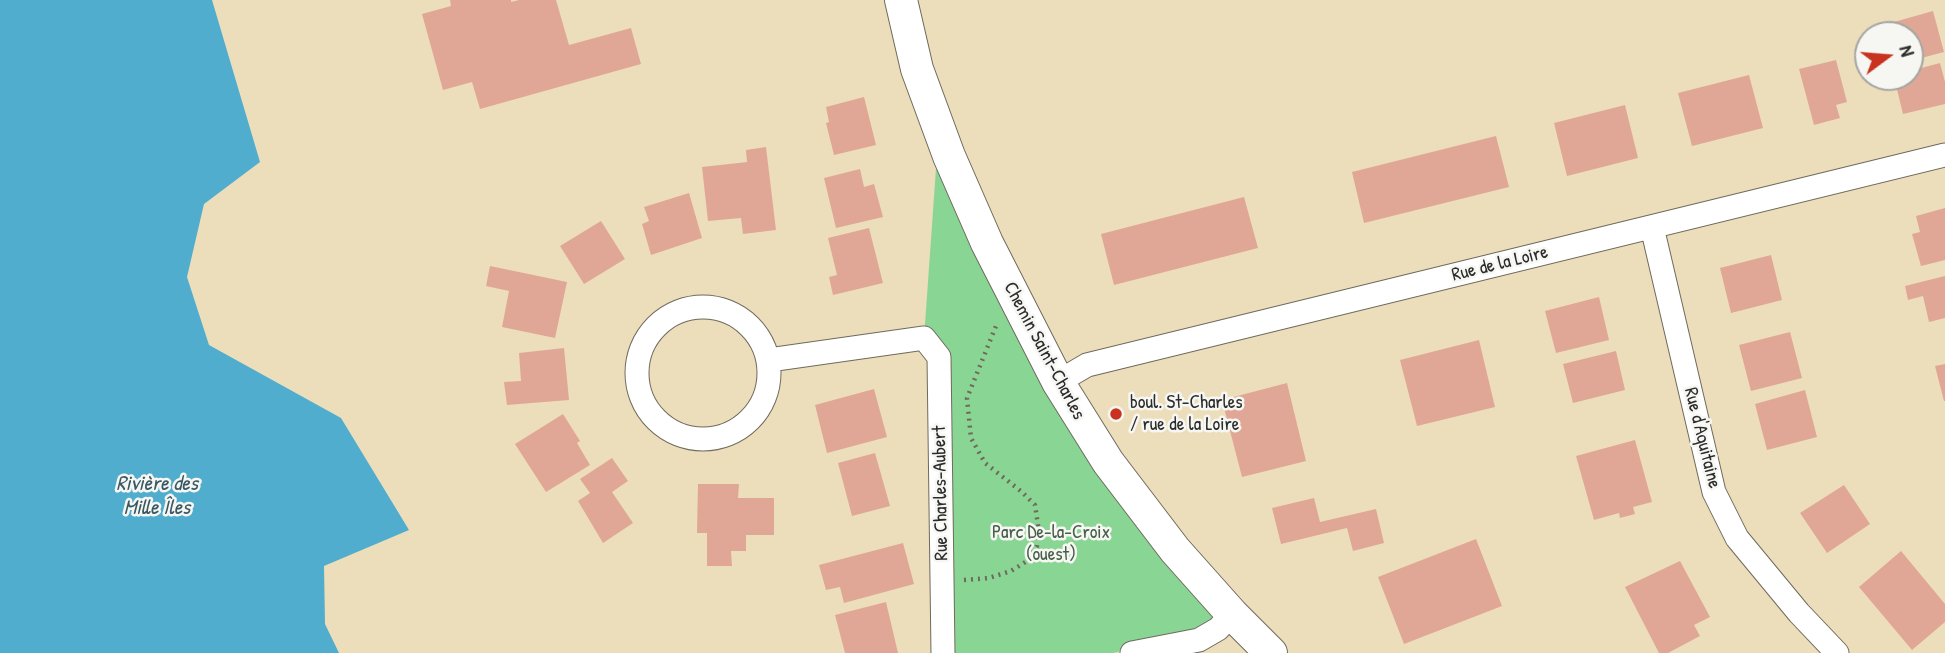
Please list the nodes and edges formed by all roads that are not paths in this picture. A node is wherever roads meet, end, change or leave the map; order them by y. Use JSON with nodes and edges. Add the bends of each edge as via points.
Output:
{"nodes":[{"id":1,"x":901,"y":0,"type":"edge"},
{"id":2,"x":1945,"y":155,"type":"edge"},
{"id":3,"x":1651,"y":227,"type":"junction"},
{"id":4,"x":769,"y":360,"type":"junction"},
{"id":5,"x":1058,"y":382,"type":"junction"},
{"id":6,"x":1232,"y":614,"type":"junction"},
{"id":7,"x":943,"y":653,"type":"edge"},
{"id":8,"x":1132,"y":653,"type":"edge"},
{"id":9,"x":1271,"y":653,"type":"edge"},
{"id":10,"x":1837,"y":653,"type":"edge"}],
"edges":[{"from":1,"to":5,"type":"main road","name":"Chemin Saint-Charles","via":[[932,113],[1007,285]]},
{"from":2,"to":3,"type":"street","name":"Rue de la Loire"},
{"from":3,"to":5,"type":"street","name":"Rue de la Loire","via":[[1087,365]]},
{"from":3,"to":10,"type":"street","name":"Rue d'Aquitaine","via":[[1713,492],[1737,538]]},
{"from":4,"to":4,"type":"street","via":[[761,339],[746,321],[726,310],[692,307],[661,321],[646,338],[638,360],[638,383],[645,405],[675,433],[695,439],[716,438],[752,418],[764,401]]},
{"from":4,"to":7,"type":"street","name":"Rue Charles-Aubert","via":[[924,338],[939,358]]},
{"from":5,"to":6,"type":"main road","name":"Chemin Saint-Charles","via":[[1130,492]]},
{"from":6,"to":8,"type":"street","via":[[1199,640]]},
{"from":6,"to":9,"type":"main road","name":"Chemin Saint-Charles"}]}
